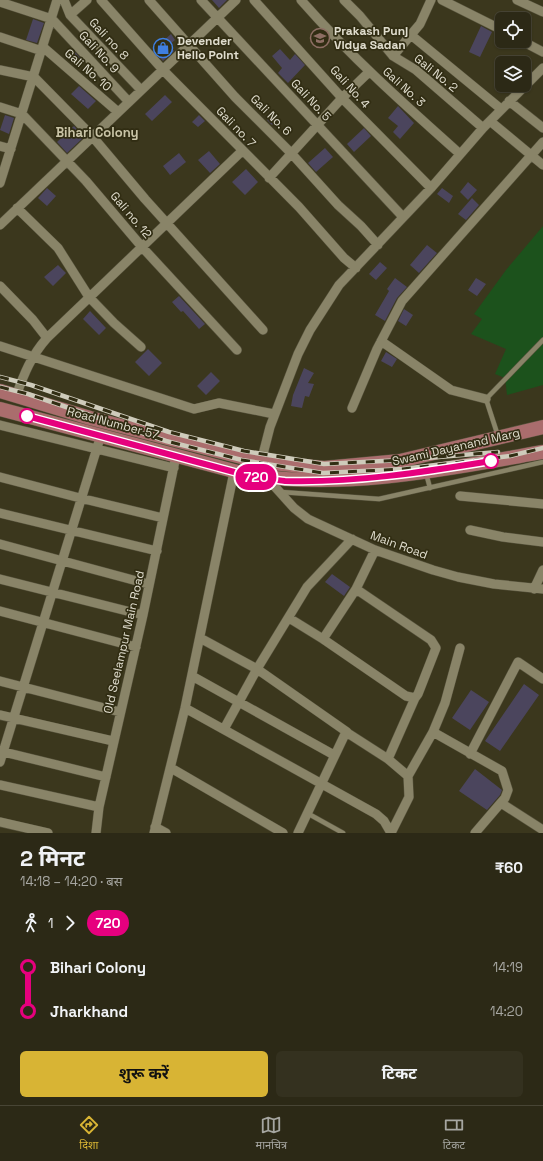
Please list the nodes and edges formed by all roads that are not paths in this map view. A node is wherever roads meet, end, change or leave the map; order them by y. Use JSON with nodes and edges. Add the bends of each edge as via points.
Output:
{"nodes":[{"id":1,"x":57,"y":0,"type":"edge"},
{"id":2,"x":64,"y":0,"type":"edge"},
{"id":3,"x":87,"y":0,"type":"edge"},
{"id":4,"x":100,"y":0,"type":"edge"},
{"id":5,"x":149,"y":0,"type":"edge"},
{"id":6,"x":201,"y":0,"type":"edge"},
{"id":7,"x":236,"y":0,"type":"edge"},
{"id":8,"x":254,"y":0,"type":"edge"},
{"id":9,"x":301,"y":0,"type":"edge"},
{"id":10,"x":344,"y":0,"type":"edge"},
{"id":11,"x":431,"y":0,"type":"edge"},
{"id":12,"x":442,"y":0,"type":"edge"},
{"id":13,"x":517,"y":0,"type":"edge"},
{"id":14,"x":0,"y":2,"type":"edge"},
{"id":15,"x":543,"y":12,"type":"edge"},
{"id":16,"x":70,"y":16,"type":"junction"},
{"id":17,"x":218,"y":18,"type":"junction"},
{"id":18,"x":52,"y":19,"type":"junction"},
{"id":19,"x":495,"y":26,"type":"edge"},
{"id":20,"x":411,"y":35,"type":"junction"},
{"id":21,"x":0,"y":37,"type":"edge"},
{"id":22,"x":189,"y":45,"type":"junction"},
{"id":23,"x":531,"y":46,"type":"edge"},
{"id":24,"x":42,"y":49,"type":"junction"},
{"id":25,"x":543,"y":52,"type":"edge"},
{"id":26,"x":393,"y":56,"type":"junction"},
{"id":27,"x":543,"y":68,"type":"edge"},
{"id":28,"x":0,"y":70,"type":"edge"},
{"id":29,"x":163,"y":70,"type":"junction"},
{"id":30,"x":369,"y":72,"type":"junction"},
{"id":31,"x":34,"y":77,"type":"junction"},
{"id":32,"x":141,"y":90,"type":"junction"},
{"id":33,"x":342,"y":98,"type":"junction"},
{"id":34,"x":509,"y":101,"type":"junction"},
{"id":35,"x":129,"y":102,"type":"junction"},
{"id":36,"x":0,"y":107,"type":"edge"},
{"id":37,"x":501,"y":109,"type":"junction"},
{"id":38,"x":118,"y":112,"type":"junction"},
{"id":39,"x":22,"y":114,"type":"junction"},
{"id":40,"x":490,"y":121,"type":"junction"},
{"id":41,"x":318,"y":125,"type":"junction"},
{"id":42,"x":483,"y":128,"type":"junction"},
{"id":43,"x":543,"y":128,"type":"edge"},
{"id":44,"x":92,"y":136,"type":"junction"},
{"id":45,"x":543,"y":142,"type":"edge"},
{"id":46,"x":0,"y":146,"type":"edge"},
{"id":47,"x":10,"y":149,"type":"junction"},
{"id":48,"x":242,"y":150,"type":"junction"},
{"id":49,"x":291,"y":152,"type":"junction"},
{"id":50,"x":460,"y":154,"type":"junction"},
{"id":51,"x":531,"y":156,"type":"junction"},
{"id":52,"x":67,"y":160,"type":"junction"},
{"id":53,"x":543,"y":165,"type":"edge"},
{"id":54,"x":269,"y":178,"type":"junction"},
{"id":55,"x":0,"y":183,"type":"edge"},
{"id":56,"x":431,"y":188,"type":"junction"},
{"id":57,"x":17,"y":208,"type":"junction"},
{"id":58,"x":403,"y":217,"type":"junction"},
{"id":59,"x":168,"y":223,"type":"junction"},
{"id":60,"x":0,"y":225,"type":"edge"},
{"id":61,"x":378,"y":245,"type":"junction"},
{"id":62,"x":142,"y":247,"type":"junction"},
{"id":63,"x":356,"y":268,"type":"junction"},
{"id":64,"x":0,"y":286,"type":"edge"},
{"id":65,"x":89,"y":297,"type":"junction"},
{"id":66,"x":263,"y":330,"type":"dead end"},
{"id":67,"x":47,"y":338,"type":"junction"},
{"id":68,"x":543,"y":340,"type":"edge"},
{"id":69,"x":381,"y":341,"type":"junction"},
{"id":70,"x":0,"y":346,"type":"edge"},
{"id":71,"x":141,"y":347,"type":"dead end"},
{"id":72,"x":237,"y":350,"type":"dead end"},
{"id":73,"x":32,"y":357,"type":"junction"},
{"id":74,"x":0,"y":391,"type":"edge"},
{"id":75,"x":16,"y":396,"type":"junction"},
{"id":76,"x":486,"y":399,"type":"junction"},
{"id":77,"x":352,"y":408,"type":"dead end"},
{"id":78,"x":0,"y":409,"type":"edge"},
{"id":79,"x":274,"y":414,"type":"junction"},
{"id":80,"x":0,"y":425,"type":"edge"},
{"id":81,"x":543,"y":427,"type":"edge"},
{"id":82,"x":498,"y":438,"type":"junction"},
{"id":83,"x":99,"y":441,"type":"junction"},
{"id":84,"x":543,"y":452,"type":"edge"},
{"id":85,"x":227,"y":453,"type":"joint"},
{"id":86,"x":175,"y":462,"type":"junction"},
{"id":87,"x":261,"y":462,"type":"junction"},
{"id":88,"x":543,"y":462,"type":"edge"},
{"id":89,"x":234,"y":472,"type":"junction"},
{"id":90,"x":426,"y":472,"type":"junction"},
{"id":91,"x":0,"y":477,"type":"edge"},
{"id":92,"x":267,"y":478,"type":"junction"},
{"id":93,"x":430,"y":488,"type":"junction"},
{"id":94,"x":279,"y":492,"type":"junction"},
{"id":95,"x":460,"y":496,"type":"dead end"},
{"id":96,"x":80,"y":498,"type":"junction"},
{"id":97,"x":543,"y":504,"type":"edge"},
{"id":98,"x":0,"y":513,"type":"edge"},
{"id":99,"x":163,"y":518,"type":"junction"},
{"id":100,"x":470,"y":530,"type":"dead end"},
{"id":101,"x":70,"y":531,"type":"junction"},
{"id":102,"x":352,"y":540,"type":"junction"},
{"id":103,"x":543,"y":542,"type":"edge"},
{"id":104,"x":0,"y":544,"type":"edge"},
{"id":105,"x":375,"y":550,"type":"junction"},
{"id":106,"x":157,"y":551,"type":"junction"},
{"id":107,"x":61,"y":561,"type":"junction"},
{"id":108,"x":543,"y":570,"type":"edge"},
{"id":109,"x":0,"y":579,"type":"edge"},
{"id":110,"x":148,"y":584,"type":"junction"},
{"id":111,"x":356,"y":589,"type":"junction"},
{"id":112,"x":539,"y":589,"type":"edge"},
{"id":113,"x":51,"y":592,"type":"junction"},
{"id":114,"x":0,"y":611,"type":"edge"},
{"id":115,"x":143,"y":615,"type":"junction"},
{"id":116,"x":289,"y":618,"type":"junction"},
{"id":117,"x":42,"y":622,"type":"junction"},
{"id":118,"x":200,"y":638,"type":"junction"},
{"id":119,"x":323,"y":639,"type":"junction"},
{"id":120,"x":136,"y":647,"type":"junction"},
{"id":121,"x":460,"y":648,"type":"dead end"},
{"id":122,"x":257,"y":669,"type":"junction"},
{"id":123,"x":192,"y":676,"type":"junction"},
{"id":124,"x":543,"y":679,"type":"edge"},
{"id":125,"x":0,"y":681,"type":"edge"},
{"id":126,"x":23,"y":688,"type":"junction"},
{"id":127,"x":415,"y":698,"type":"junction"},
{"id":128,"x":239,"y":702,"type":"junction"},
{"id":129,"x":185,"y":708,"type":"junction"},
{"id":130,"x":120,"y":712,"type":"junction"},
{"id":131,"x":0,"y":715,"type":"edge"},
{"id":132,"x":13,"y":719,"type":"junction"},
{"id":133,"x":224,"y":729,"type":"junction"},
{"id":134,"x":347,"y":732,"type":"junction"},
{"id":135,"x":433,"y":732,"type":"junction"},
{"id":136,"x":113,"y":741,"type":"junction"},
{"id":137,"x":1,"y":752,"type":"edge"},
{"id":138,"x":470,"y":754,"type":"junction"},
{"id":139,"x":334,"y":755,"type":"junction"},
{"id":140,"x":388,"y":759,"type":"junction"},
{"id":141,"x":0,"y":762,"type":"edge"},
{"id":142,"x":171,"y":768,"type":"junction"},
{"id":143,"x":408,"y":776,"type":"junction"},
{"id":144,"x":106,"y":777,"type":"junction"},
{"id":145,"x":321,"y":782,"type":"junction"},
{"id":146,"x":0,"y":785,"type":"edge"},
{"id":147,"x":501,"y":803,"type":"junction"},
{"id":148,"x":99,"y":807,"type":"junction"},
{"id":149,"x":307,"y":813,"type":"junction"},
{"id":150,"x":0,"y":822,"type":"edge"},
{"id":151,"x":155,"y":830,"type":"edge"},
{"id":152,"x":543,"y":830,"type":"edge"},
{"id":153,"x":48,"y":833,"type":"edge"},
{"id":154,"x":96,"y":833,"type":"edge"},
{"id":155,"x":166,"y":833,"type":"edge"},
{"id":156,"x":283,"y":833,"type":"edge"},
{"id":157,"x":298,"y":833,"type":"edge"},
{"id":158,"x":343,"y":833,"type":"edge"},
{"id":159,"x":391,"y":833,"type":"edge"},
{"id":160,"x":475,"y":833,"type":"edge"}],
"edges":[{"from":1,"to":18,"type":"street"},
{"from":2,"to":16,"type":"street","name":"Gali no. 8"},
{"from":3,"to":16,"type":"street"},
{"from":4,"to":29,"type":"street","name":"Gali no. 7"},
{"from":5,"to":22,"type":"street","name":"Gali No. 6"},
{"from":6,"to":17,"type":"street","name":"Gali No. 5"},
{"from":7,"to":17,"type":"street"},
{"from":8,"to":33,"type":"street","name":"Gali No. 4"},
{"from":9,"to":30,"type":"street","name":"Gali No. 3"},
{"from":10,"to":26,"type":"street","name":"Gali No. 2"},
{"from":11,"to":20,"type":"street","via":[[420,24]]},
{"from":12,"to":19,"type":"street"},
{"from":13,"to":15,"type":"street"},
{"from":14,"to":18,"type":"street"},
{"from":16,"to":32,"type":"street","name":"Gali no. 8"},
{"from":17,"to":22,"type":"street"},
{"from":17,"to":41,"type":"street","name":"Gali No. 5"},
{"from":18,"to":24,"type":"street"},
{"from":18,"to":35,"type":"street","name":"Gali No. 9"},
{"from":20,"to":26,"type":"street"},
{"from":20,"to":37,"type":"street"},
{"from":21,"to":24,"type":"street"},
{"from":22,"to":29,"type":"street"},
{"from":22,"to":49,"type":"street","name":"Gali No. 6","via":[[235,97]]},
{"from":23,"to":25,"type":"street"},
{"from":24,"to":31,"type":"street"},
{"from":24,"to":38,"type":"street","name":"Gali No. 10"},
{"from":26,"to":42,"type":"street","name":"Gali No. 2","via":[[416,70]]},
{"from":27,"to":34,"type":"street"},
{"from":28,"to":31,"type":"street"},
{"from":29,"to":32,"type":"street"},
{"from":29,"to":48,"type":"street","name":"Gali no. 7"},
{"from":30,"to":33,"type":"street"},
{"from":30,"to":50,"type":"street","name":"Gali No. 3"},
{"from":31,"to":39,"type":"street"},
{"from":31,"to":44,"type":"street"},
{"from":32,"to":35,"type":"street"},
{"from":33,"to":41,"type":"street"},
{"from":33,"to":56,"type":"street","name":"Gali No. 4"},
{"from":34,"to":37,"type":"street"},
{"from":34,"to":43,"type":"street"},
{"from":35,"to":38,"type":"street"},
{"from":36,"to":39,"type":"street","name":"Gali no. 12"},
{"from":37,"to":40,"type":"street"},
{"from":38,"to":44,"type":"street"},
{"from":39,"to":47,"type":"street"},
{"from":39,"to":52,"type":"street","name":"Gali no. 12"},
{"from":40,"to":42,"type":"street"},
{"from":40,"to":51,"type":"street"},
{"from":41,"to":49,"type":"street"},
{"from":41,"to":58,"type":"street","name":"Gali No. 5"},
{"from":42,"to":50,"type":"street"},
{"from":44,"to":52,"type":"street"},
{"from":44,"to":59,"type":"street"},
{"from":45,"to":51,"type":"street"},
{"from":46,"to":47,"type":"street"},
{"from":47,"to":55,"type":"street"},
{"from":48,"to":54,"type":"street","name":"Gali no. 7"},
{"from":48,"to":59,"type":"street"},
{"from":49,"to":54,"type":"street"},
{"from":49,"to":61,"type":"street","name":"Gali No. 6","via":[[332,199]]},
{"from":50,"to":56,"type":"street"},
{"from":51,"to":53,"type":"street"},
{"from":51,"to":69,"type":"street","via":[[402,302]]},
{"from":52,"to":57,"type":"street"},
{"from":52,"to":62,"type":"street","name":"Gali no. 12"},
{"from":54,"to":63,"type":"street","name":"Gali no. 7"},
{"from":56,"to":58,"type":"street"},
{"from":57,"to":60,"type":"street"},
{"from":57,"to":65,"type":"street","via":[[58,248]]},
{"from":58,"to":61,"type":"street"},
{"from":59,"to":62,"type":"street"},
{"from":59,"to":66,"type":"street"},
{"from":61,"to":63,"type":"street"},
{"from":62,"to":65,"type":"street"},
{"from":62,"to":72,"type":"street","name":"Gali no. 12"},
{"from":63,"to":79,"type":"street","via":[[339,285],[310,330]]},
{"from":64,"to":67,"type":"street"},
{"from":65,"to":67,"type":"street"},
{"from":65,"to":71,"type":"street"},
{"from":67,"to":73,"type":"street"},
{"from":68,"to":76,"type":"lane"},
{"from":69,"to":76,"type":"street","via":[[450,390]]},
{"from":69,"to":77,"type":"street"},
{"from":70,"to":73,"type":"street"},
{"from":73,"to":75,"type":"street"},
{"from":73,"to":79,"type":"street","via":[[194,409],[219,403]]},
{"from":74,"to":75,"type":"main road","name":"Road Number 57"},
{"from":75,"to":85,"type":"main road","name":"Road Number 57"},
{"from":76,"to":82,"type":"lane"},
{"from":78,"to":83,"type":"main road","name":"Road Number 57"},
{"from":79,"to":87,"type":"street"},
{"from":80,"to":83,"type":"street"},
{"from":81,"to":82,"type":"main road","name":"Swami Dayanand Marg"},
{"from":82,"to":87,"type":"main road","name":"Swami Dayanand Marg","via":[[400,461],[324,468]]},
{"from":83,"to":86,"type":"main road","name":"Road Number 57"},
{"from":83,"to":96,"type":"street"},
{"from":84,"to":90,"type":"main road","name":"Road Number 57"},
{"from":85,"to":87,"type":"main road","name":"Swami Dayanand Marg"},
{"from":86,"to":89,"type":"main road","name":"Road Number 57"},
{"from":86,"to":99,"type":"street","name":"Old Seelampur Main Road"},
{"from":88,"to":93,"type":"lane"},
{"from":89,"to":92,"type":"main road","name":"Road Number 57"},
{"from":89,"to":118,"type":"street"},
{"from":90,"to":92,"type":"main road","name":"Road Number 57","via":[[339,480],[284,481]]},
{"from":90,"to":93,"type":"lane"},
{"from":91,"to":96,"type":"street"},
{"from":92,"to":94,"type":"street","name":"Main Road"},
{"from":93,"to":94,"type":"lane","via":[[379,499]]},
{"from":94,"to":102,"type":"street","name":"Main Road","via":[[308,519]]},
{"from":95,"to":97,"type":"street"},
{"from":96,"to":99,"type":"street"},
{"from":96,"to":101,"type":"street"},
{"from":98,"to":101,"type":"street"},
{"from":99,"to":106,"type":"street","name":"Old Seelampur Main Road"},
{"from":100,"to":103,"type":"street"},
{"from":101,"to":106,"type":"street"},
{"from":101,"to":107,"type":"street"},
{"from":102,"to":105,"type":"street","name":"Main Road"},
{"from":102,"to":116,"type":"street","via":[[307,587]]},
{"from":104,"to":107,"type":"street"},
{"from":105,"to":111,"type":"street"},
{"from":105,"to":112,"type":"street","name":"Main Road","via":[[458,577]]},
{"from":106,"to":110,"type":"street","name":"Old Seelampur Main Road"},
{"from":107,"to":110,"type":"street"},
{"from":107,"to":113,"type":"street"},
{"from":108,"to":112,"type":"street"},
{"from":109,"to":113,"type":"street"},
{"from":110,"to":115,"type":"street","name":"Old Seelampur Main Road"},
{"from":111,"to":119,"type":"street"},
{"from":111,"to":127,"type":"street","via":[[434,644],[435,654]]},
{"from":113,"to":115,"type":"street"},
{"from":113,"to":117,"type":"street"},
{"from":114,"to":117,"type":"street"},
{"from":115,"to":120,"type":"street","name":"Old Seelampur Main Road"},
{"from":116,"to":119,"type":"street"},
{"from":116,"to":122,"type":"street"},
{"from":117,"to":120,"type":"street"},
{"from":117,"to":126,"type":"street"},
{"from":118,"to":122,"type":"street"},
{"from":118,"to":123,"type":"street"},
{"from":119,"to":127,"type":"street","via":[[406,696]]},
{"from":120,"to":130,"type":"street","name":"Old Seelampur Main Road"},
{"from":121,"to":135,"type":"street","via":[[445,703]]},
{"from":122,"to":128,"type":"street"},
{"from":122,"to":134,"type":"street"},
{"from":123,"to":128,"type":"street"},
{"from":123,"to":129,"type":"street"},
{"from":124,"to":138,"type":"street","via":[[518,662]]},
{"from":125,"to":126,"type":"street"},
{"from":126,"to":130,"type":"street"},
{"from":126,"to":132,"type":"street"},
{"from":127,"to":140,"type":"street"},
{"from":128,"to":133,"type":"street"},
{"from":128,"to":139,"type":"street"},
{"from":129,"to":133,"type":"street"},
{"from":129,"to":142,"type":"street"},
{"from":130,"to":136,"type":"street","name":"Old Seelampur Main Road"},
{"from":131,"to":132,"type":"street"},
{"from":132,"to":136,"type":"street"},
{"from":132,"to":137,"type":"street"},
{"from":133,"to":145,"type":"street"},
{"from":134,"to":139,"type":"street"},
{"from":134,"to":140,"type":"street"},
{"from":135,"to":138,"type":"street"},
{"from":135,"to":143,"type":"street"},
{"from":136,"to":144,"type":"street","name":"Old Seelampur Main Road"},
{"from":137,"to":141,"type":"street"},
{"from":137,"to":144,"type":"street"},
{"from":138,"to":147,"type":"street","via":[[502,771],[508,790]]},
{"from":139,"to":145,"type":"street"},
{"from":140,"to":143,"type":"street"},
{"from":142,"to":151,"type":"street"},
{"from":142,"to":156,"type":"street"},
{"from":143,"to":159,"type":"street","via":[[409,797]]},
{"from":144,"to":148,"type":"street","name":"Old Seelampur Main Road"},
{"from":145,"to":149,"type":"street"},
{"from":145,"to":159,"type":"street","via":[[376,814]]},
{"from":146,"to":148,"type":"street"},
{"from":147,"to":152,"type":"street"},
{"from":147,"to":160,"type":"street"},
{"from":148,"to":154,"type":"street","name":"Old Seelampur Main Road"},
{"from":149,"to":157,"type":"street"},
{"from":149,"to":158,"type":"lane"},
{"from":150,"to":153,"type":"street"},
{"from":151,"to":155,"type":"street"}]}
